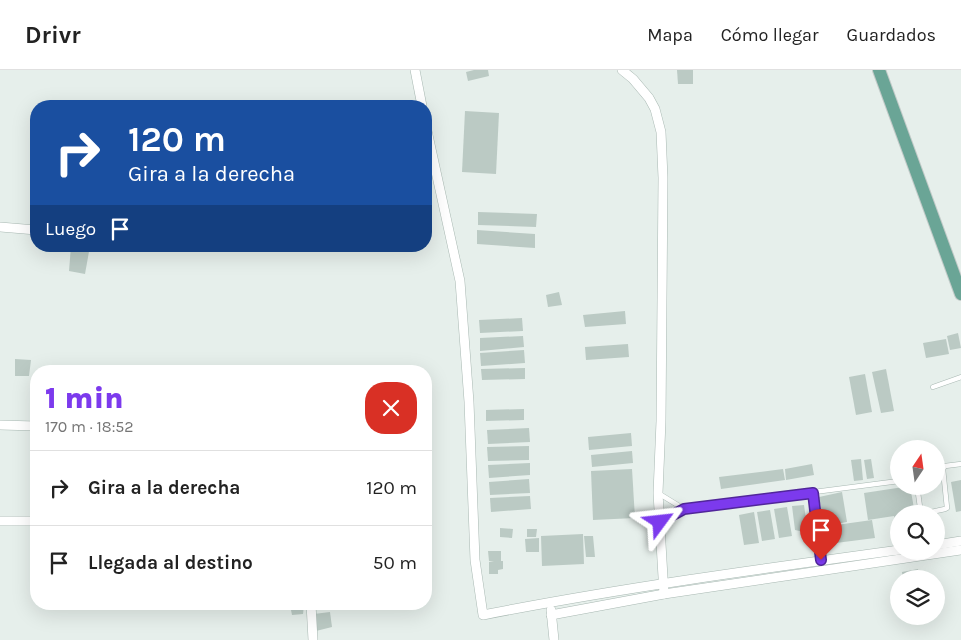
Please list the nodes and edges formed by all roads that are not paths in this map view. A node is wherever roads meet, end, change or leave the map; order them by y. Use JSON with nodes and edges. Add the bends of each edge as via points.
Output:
{"nodes":[{"id":1,"x":415,"y":70,"type":"edge"},
{"id":2,"x":622,"y":70,"type":"edge"},
{"id":3,"x":879,"y":70,"type":"edge"},
{"id":4,"x":421,"y":100,"type":"edge"},
{"id":5,"x":432,"y":153,"type":"edge"},
{"id":6,"x":0,"y":226,"type":"edge"},
{"id":7,"x":30,"y":229,"type":"edge"},
{"id":8,"x":961,"y":294,"type":"edge"},
{"id":9,"x":961,"y":377,"type":"edge"},
{"id":10,"x":933,"y":387,"type":"dead end"},
{"id":11,"x":0,"y":425,"type":"edge"},
{"id":12,"x":30,"y":426,"type":"edge"},
{"id":13,"x":961,"y":464,"type":"edge"},
{"id":14,"x":890,"y":482,"type":"edge"},
{"id":15,"x":658,"y":493,"type":"junction"},
{"id":16,"x":813,"y":493,"type":"junction"},
{"id":17,"x":684,"y":509,"type":"junction"},
{"id":18,"x":945,"y":509,"type":"edge"},
{"id":19,"x":0,"y":521,"type":"edge"},
{"id":20,"x":30,"y":521,"type":"edge"},
{"id":21,"x":660,"y":522,"type":"junction"},
{"id":22,"x":961,"y":541,"type":"edge"},
{"id":23,"x":945,"y":543,"type":"edge"},
{"id":24,"x":961,"y":550,"type":"edge"},
{"id":25,"x":890,"y":551,"type":"edge"},
{"id":26,"x":945,"y":552,"type":"edge"},
{"id":27,"x":821,"y":560,"type":"junction"},
{"id":28,"x":890,"y":560,"type":"edge"},
{"id":29,"x":822,"y":571,"type":"junction"},
{"id":30,"x":663,"y":584,"type":"junction"},
{"id":31,"x":664,"y":594,"type":"junction"},
{"id":32,"x":549,"y":602,"type":"junction"},
{"id":33,"x":311,"y":610,"type":"edge"},
{"id":34,"x":551,"y":614,"type":"junction"},
{"id":35,"x":313,"y":640,"type":"edge"},
{"id":36,"x":554,"y":640,"type":"edge"}],
"edges":[{"from":1,"to":4,"type":"street"},
{"from":2,"to":15,"type":"street","via":[[633,79],[655,109],[661,132]]},
{"from":3,"to":8,"type":"main road"},
{"from":5,"to":32,"type":"street","via":[[460,281],[475,560],[483,615]]},
{"from":6,"to":7,"type":"street"},
{"from":9,"to":10,"type":"lane"},
{"from":11,"to":12,"type":"street"},
{"from":13,"to":18,"type":"lane","via":[[943,469]]},
{"from":14,"to":16,"type":"lane"},
{"from":15,"to":17,"type":"lane"},
{"from":15,"to":21,"type":"street"},
{"from":16,"to":17,"type":"lane"},
{"from":16,"to":27,"type":"lane"},
{"from":17,"to":21,"type":"lane"},
{"from":19,"to":20,"type":"street"},
{"from":21,"to":30,"type":"street"},
{"from":22,"to":23,"type":"street"},
{"from":24,"to":26,"type":"street"},
{"from":25,"to":27,"type":"street"},
{"from":27,"to":29,"type":"lane"},
{"from":27,"to":30,"type":"street"},
{"from":28,"to":29,"type":"street"},
{"from":29,"to":31,"type":"street"},
{"from":30,"to":31,"type":"street"},
{"from":30,"to":32,"type":"street"},
{"from":31,"to":34,"type":"street"},
{"from":32,"to":34,"type":"street"},
{"from":33,"to":35,"type":"street"},
{"from":34,"to":36,"type":"street"}]}
